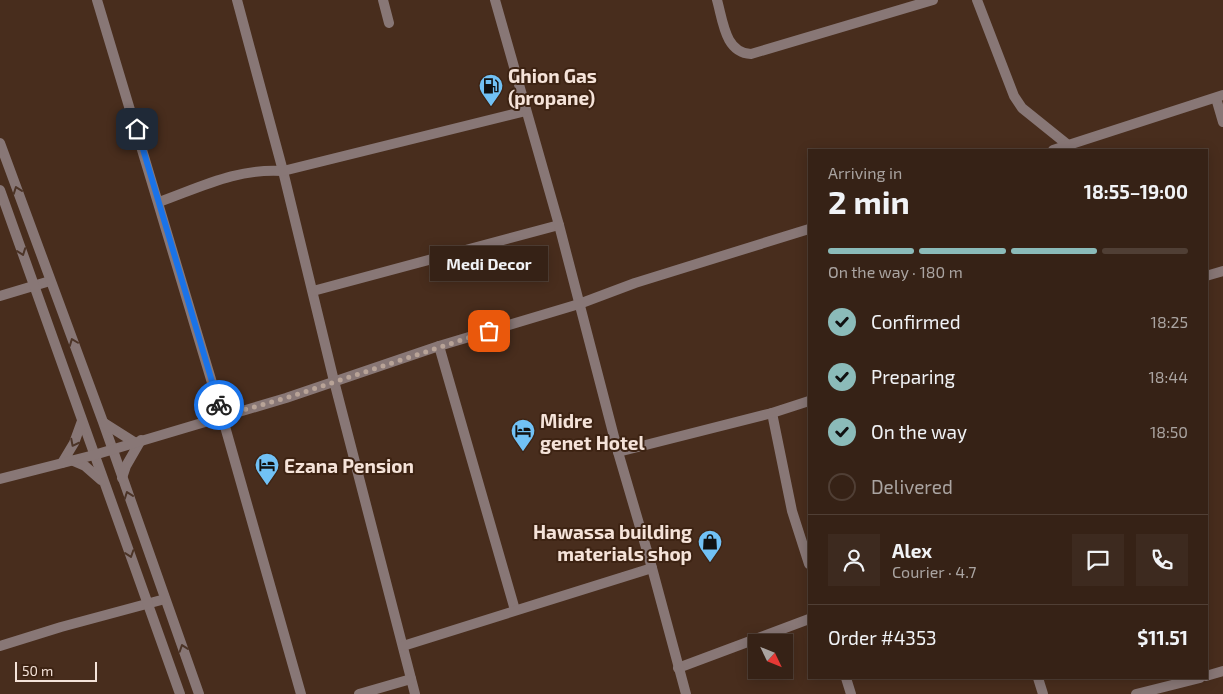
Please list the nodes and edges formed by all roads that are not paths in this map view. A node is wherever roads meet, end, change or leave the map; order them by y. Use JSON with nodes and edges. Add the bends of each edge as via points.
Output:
{"nodes":[{"id":1,"x":98,"y":0,"type":"edge"},
{"id":2,"x":236,"y":0,"type":"edge"},
{"id":3,"x":383,"y":0,"type":"edge"},
{"id":4,"x":495,"y":0,"type":"edge"},
{"id":5,"x":717,"y":0,"type":"edge"},
{"id":6,"x":934,"y":0,"type":"edge"},
{"id":7,"x":977,"y":0,"type":"edge"},
{"id":8,"x":389,"y":23,"type":"dead end"},
{"id":9,"x":1220,"y":97,"type":"edge"},
{"id":10,"x":526,"y":111,"type":"junction"},
{"id":11,"x":1223,"y":122,"type":"edge"},
{"id":12,"x":0,"y":143,"type":"edge"},
{"id":13,"x":1068,"y":145,"type":"junction"},
{"id":14,"x":1056,"y":149,"type":"edge"},
{"id":15,"x":283,"y":171,"type":"junction"},
{"id":16,"x":0,"y":190,"type":"edge"},
{"id":17,"x":159,"y":202,"type":"junction"},
{"id":18,"x":559,"y":225,"type":"junction"},
{"id":19,"x":808,"y":228,"type":"edge"},
{"id":20,"x":1223,"y":271,"type":"edge"},
{"id":21,"x":1208,"y":275,"type":"edge"},
{"id":22,"x":50,"y":281,"type":"junction"},
{"id":23,"x":34,"y":286,"type":"junction"},
{"id":24,"x":313,"y":291,"type":"junction"},
{"id":25,"x":0,"y":296,"type":"edge"},
{"id":26,"x":579,"y":304,"type":"junction"},
{"id":27,"x":439,"y":346,"type":"junction"},
{"id":28,"x":334,"y":381,"type":"junction"},
{"id":29,"x":808,"y":401,"type":"edge"},
{"id":30,"x":772,"y":413,"type":"junction"},
{"id":31,"x":222,"y":416,"type":"junction"},
{"id":32,"x":82,"y":421,"type":"junction"},
{"id":33,"x":103,"y":422,"type":"junction"},
{"id":34,"x":138,"y":441,"type":"junction"},
{"id":35,"x":112,"y":449,"type":"junction"},
{"id":36,"x":618,"y":452,"type":"junction"},
{"id":37,"x":94,"y":455,"type":"junction"},
{"id":38,"x":67,"y":462,"type":"junction"},
{"id":39,"x":0,"y":478,"type":"edge"},
{"id":40,"x":122,"y":478,"type":"junction"},
{"id":41,"x":104,"y":483,"type":"junction"},
{"id":42,"x":808,"y":561,"type":"edge"},
{"id":43,"x":652,"y":568,"type":"junction"},
{"id":44,"x":165,"y":599,"type":"junction"},
{"id":45,"x":148,"y":605,"type":"junction"},
{"id":46,"x":515,"y":610,"type":"junction"},
{"id":47,"x":808,"y":619,"type":"edge"},
{"id":48,"x":0,"y":646,"type":"edge"},
{"id":49,"x":403,"y":646,"type":"junction"},
{"id":50,"x":678,"y":668,"type":"junction"},
{"id":51,"x":1223,"y":671,"type":"edge"},
{"id":52,"x":1208,"y":675,"type":"edge"},
{"id":53,"x":846,"y":679,"type":"edge"},
{"id":54,"x":1038,"y":679,"type":"edge"},
{"id":55,"x":1196,"y":679,"type":"edge"},
{"id":56,"x":411,"y":680,"type":"junction"},
{"id":57,"x":180,"y":694,"type":"edge"},
{"id":58,"x":199,"y":694,"type":"edge"},
{"id":59,"x":301,"y":694,"type":"edge"},
{"id":60,"x":359,"y":694,"type":"edge"},
{"id":61,"x":415,"y":694,"type":"edge"},
{"id":62,"x":686,"y":694,"type":"edge"},
{"id":63,"x":851,"y":694,"type":"edge"},
{"id":64,"x":1043,"y":694,"type":"edge"},
{"id":65,"x":1136,"y":694,"type":"edge"}],
"edges":[{"from":1,"to":17,"type":"street"},
{"from":2,"to":15,"type":"street"},
{"from":3,"to":8,"type":"street"},
{"from":4,"to":10,"type":"street"},
{"from":5,"to":6,"type":"street","via":[[733,48],[742,54],[751,54]]},
{"from":7,"to":13,"type":"street","via":[[1014,96],[1022,108]]},
{"from":9,"to":11,"type":"street"},
{"from":9,"to":13,"type":"street"},
{"from":10,"to":15,"type":"street"},
{"from":10,"to":18,"type":"street"},
{"from":22,"to":12,"type":"street","one_way":true},
{"from":13,"to":14,"type":"street"},
{"from":15,"to":17,"type":"street","via":[[237,174]]},
{"from":15,"to":24,"type":"street"},
{"from":16,"to":23,"type":"street","one_way":true},
{"from":17,"to":31,"type":"street"},
{"from":18,"to":24,"type":"street"},
{"from":18,"to":26,"type":"street"},
{"from":19,"to":26,"type":"street"},
{"from":20,"to":21,"type":"street"},
{"from":22,"to":23,"type":"street"},
{"from":33,"to":22,"type":"street","one_way":true},
{"from":23,"to":25,"type":"street"},
{"from":23,"to":32,"type":"street"},
{"from":24,"to":28,"type":"street"},
{"from":26,"to":27,"type":"street"},
{"from":26,"to":36,"type":"street"},
{"from":27,"to":28,"type":"street"},
{"from":27,"to":46,"type":"street"},
{"from":28,"to":31,"type":"street"},
{"from":28,"to":49,"type":"street"},
{"from":29,"to":30,"type":"street"},
{"from":30,"to":36,"type":"street"},
{"from":30,"to":42,"type":"street","via":[[792,511]]},
{"from":31,"to":34,"type":"street"},
{"from":31,"to":59,"type":"street"},
{"from":32,"to":37,"type":"street"},
{"from":32,"to":38,"type":"street","one_way":true},
{"from":33,"to":34,"type":"street"},
{"from":33,"to":35,"type":"street"},
{"from":34,"to":35,"type":"street"},
{"from":34,"to":40,"type":"street"},
{"from":35,"to":37,"type":"street"},
{"from":35,"to":40,"type":"street"},
{"from":36,"to":43,"type":"street"},
{"from":37,"to":38,"type":"street"},
{"from":37,"to":41,"type":"street"},
{"from":38,"to":39,"type":"street"},
{"from":38,"to":41,"type":"street","via":[[85,466]]},
{"from":44,"to":40,"type":"street","one_way":true},
{"from":41,"to":45,"type":"street","one_way":true},
{"from":43,"to":46,"type":"street"},
{"from":43,"to":50,"type":"street"},
{"from":44,"to":45,"type":"street"},
{"from":58,"to":44,"type":"street","one_way":true},
{"from":45,"to":48,"type":"street"},
{"from":45,"to":57,"type":"street"},
{"from":46,"to":49,"type":"street"},
{"from":47,"to":50,"type":"street"},
{"from":49,"to":56,"type":"street"},
{"from":50,"to":62,"type":"street"},
{"from":51,"to":52,"type":"street"},
{"from":53,"to":63,"type":"street"},
{"from":54,"to":64,"type":"street"},
{"from":55,"to":65,"type":"street"},
{"from":56,"to":60,"type":"street"},
{"from":56,"to":61,"type":"street"}]}
